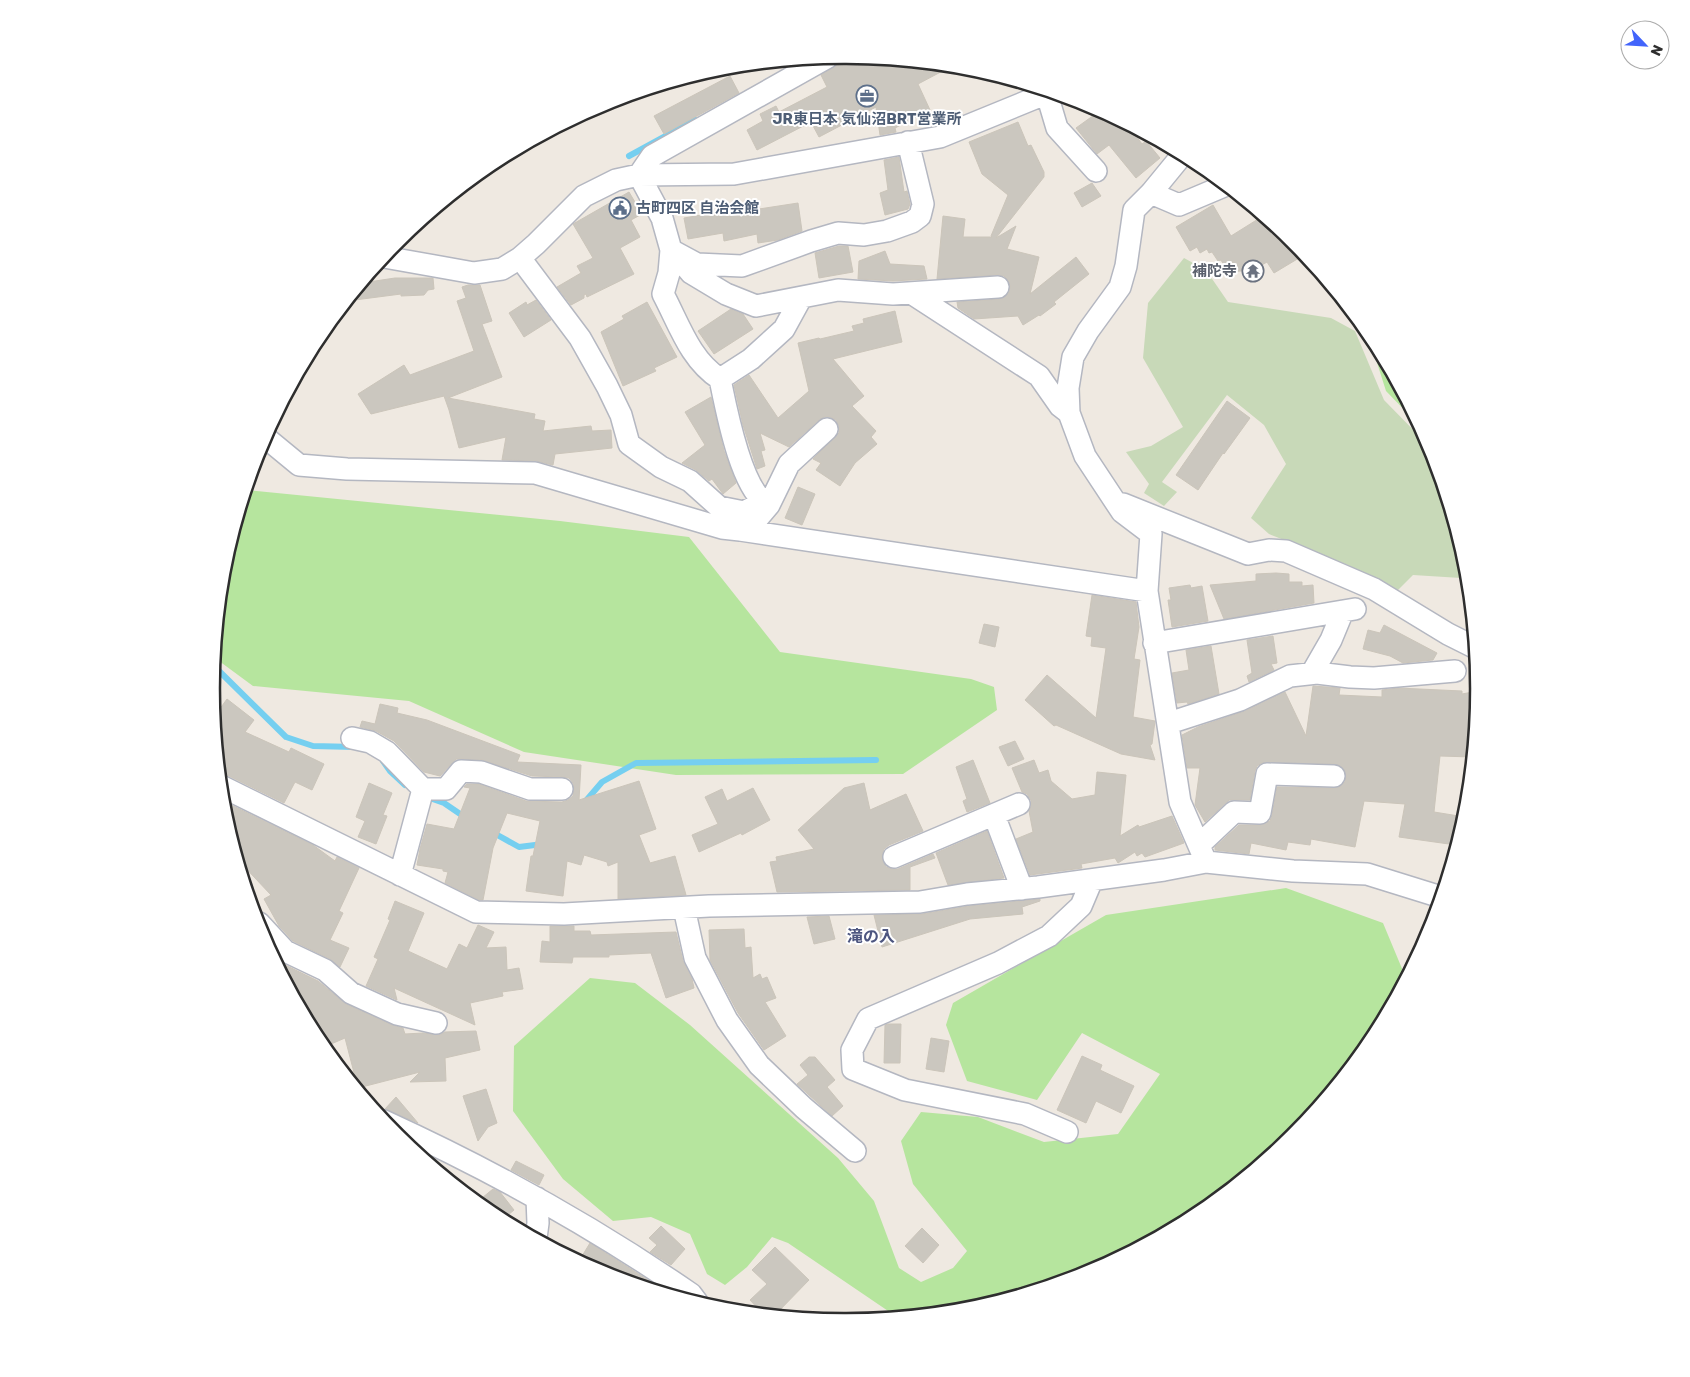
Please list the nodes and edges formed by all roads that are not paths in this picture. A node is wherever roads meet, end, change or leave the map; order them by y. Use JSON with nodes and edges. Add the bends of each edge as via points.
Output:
{"nodes":[{"id":1,"x":814,"y":65,"type":"edge"},
{"id":2,"x":1040,"y":95,"type":"edge"},
{"id":3,"x":1050,"y":98,"type":"edge"},
{"id":4,"x":908,"y":142,"type":"junction"},
{"id":5,"x":1178,"y":160,"type":"edge"},
{"id":6,"x":1096,"y":171,"type":"dead end"},
{"id":7,"x":639,"y":175,"type":"junction"},
{"id":8,"x":1219,"y":188,"type":"edge"},
{"id":9,"x":1151,"y":194,"type":"junction"},
{"id":10,"x":671,"y":250,"type":"junction"},
{"id":11,"x":393,"y":258,"type":"edge"},
{"id":12,"x":520,"y":258,"type":"junction"},
{"id":13,"x":998,"y":286,"type":"dead end"},
{"id":14,"x":911,"y":293,"type":"junction"},
{"id":15,"x":801,"y":298,"type":"junction"},
{"id":16,"x":720,"y":379,"type":"junction"},
{"id":17,"x":1069,"y":413,"type":"junction"},
{"id":18,"x":827,"y":429,"type":"dead end"},
{"id":19,"x":271,"y":442,"type":"edge"},
{"id":20,"x":1114,"y":500,"type":"junction"},
{"id":21,"x":767,"y":504,"type":"junction"},
{"id":22,"x":740,"y":530,"type":"junction"},
{"id":23,"x":1147,"y":591,"type":"junction"},
{"id":24,"x":1154,"y":643,"type":"junction"},
{"id":25,"x":1468,"y":644,"type":"edge"},
{"id":26,"x":1455,"y":671,"type":"dead end"},
{"id":27,"x":1312,"y":673,"type":"junction"},
{"id":28,"x":1169,"y":723,"type":"junction"},
{"id":29,"x":352,"y":738,"type":"dead end"},
{"id":30,"x":1334,"y":776,"type":"dead end"},
{"id":31,"x":562,"y":789,"type":"dead end"},
{"id":32,"x":229,"y":790,"type":"edge"},
{"id":33,"x":422,"y":793,"type":"junction"},
{"id":34,"x":1019,"y":804,"type":"dead end"},
{"id":35,"x":994,"y":815,"type":"junction"},
{"id":36,"x":1202,"y":853,"type":"junction"},
{"id":37,"x":894,"y":857,"type":"dead end"},
{"id":38,"x":400,"y":875,"type":"junction"},
{"id":39,"x":1092,"y":880,"type":"junction"},
{"id":40,"x":1022,"y":889,"type":"junction"},
{"id":41,"x":1437,"y":890,"type":"edge"},
{"id":42,"x":684,"y":908,"type":"junction"},
{"id":43,"x":272,"y":937,"type":"edge"},
{"id":44,"x":436,"y":1023,"type":"dead end"},
{"id":45,"x":403,"y":1130,"type":"edge"},
{"id":46,"x":1067,"y":1132,"type":"dead end"},
{"id":47,"x":855,"y":1151,"type":"dead end"},
{"id":48,"x":537,"y":1198,"type":"junction"},
{"id":49,"x":537,"y":1232,"type":"edge"},
{"id":50,"x":691,"y":1294,"type":"edge"}],
"edges":[{"from":1,"to":7,"type":"street","via":[[652,156]]},
{"from":2,"to":4,"type":"street","via":[[940,137]]},
{"from":3,"to":6,"type":"street","via":[[1057,128]]},
{"from":4,"to":7,"type":"street","via":[[734,174]]},
{"from":4,"to":10,"type":"street","via":[[923,204],[920,216],[912,222],[864,235],[838,233],[742,266],[697,264]]},
{"from":5,"to":9,"type":"street"},
{"from":7,"to":10,"type":"street","via":[[662,218]]},
{"from":7,"to":12,"type":"street","via":[[616,180],[584,196]]},
{"from":8,"to":9,"type":"street","via":[[1179,205]]},
{"from":9,"to":17,"type":"street","via":[[1134,210],[1120,287],[1073,357],[1068,388]]},
{"from":10,"to":15,"type":"street","via":[[691,273],[726,294],[756,306]]},
{"from":10,"to":16,"type":"street","via":[[663,294],[695,356]]},
{"from":11,"to":12,"type":"street","via":[[474,273],[502,269]]},
{"from":12,"to":21,"type":"street","via":[[580,338],[611,393],[629,444],[661,467],[690,481],[719,508],[744,512]]},
{"from":13,"to":14,"type":"street"},
{"from":14,"to":15,"type":"street","via":[[838,290]]},
{"from":14,"to":17,"type":"street","via":[[1039,376],[1060,406]]},
{"from":15,"to":16,"type":"street","via":[[784,329],[751,359]]},
{"from":16,"to":21,"type":"street","via":[[733,441],[750,483]]},
{"from":17,"to":20,"type":"street","via":[[1085,456]]},
{"from":18,"to":21,"type":"street","via":[[789,464]]},
{"from":19,"to":22,"type":"street","via":[[300,465],[536,473],[722,528]]},
{"from":20,"to":23,"type":"street","via":[[1122,512],[1151,534]]},
{"from":20,"to":25,"type":"street","via":[[1248,554],[1286,551],[1374,589]]},
{"from":21,"to":22,"type":"street","via":[[752,525]]},
{"from":22,"to":23,"type":"street"},
{"from":23,"to":24,"type":"street"},
{"from":24,"to":27,"type":"street","via":[[1349,610]]},
{"from":24,"to":28,"type":"street"},
{"from":26,"to":27,"type":"street","via":[[1374,678]]},
{"from":27,"to":28,"type":"street","via":[[1290,676],[1240,700]]},
{"from":28,"to":36,"type":"street","via":[[1180,802]]},
{"from":29,"to":33,"type":"street","via":[[370,742],[387,752]]},
{"from":30,"to":36,"type":"street","via":[[1267,774],[1260,813],[1234,812]]},
{"from":31,"to":33,"type":"street","via":[[530,789],[481,772],[461,771],[446,789]]},
{"from":32,"to":38,"type":"street"},
{"from":33,"to":38,"type":"street"},
{"from":34,"to":35,"type":"street"},
{"from":35,"to":37,"type":"street"},
{"from":35,"to":40,"type":"street"},
{"from":36,"to":39,"type":"street","via":[[1164,870]]},
{"from":36,"to":41,"type":"street","via":[[1293,871],[1367,874]]},
{"from":38,"to":42,"type":"street","via":[[476,912],[564,914]]},
{"from":39,"to":40,"type":"street"},
{"from":39,"to":46,"type":"street","via":[[1081,906],[1049,936],[998,963],[868,1019],[852,1050],[853,1069],[896,1087],[1025,1114]]},
{"from":40,"to":42,"type":"street","via":[[920,902]]},
{"from":42,"to":47,"type":"street","via":[[695,958],[727,1020],[758,1065]]},
{"from":43,"to":44,"type":"street","via":[[285,951],[325,970],[351,993],[397,1014]]},
{"from":45,"to":48,"type":"street"},
{"from":48,"to":49,"type":"street"},
{"from":48,"to":50,"type":"street","via":[[640,1258]]}]}
